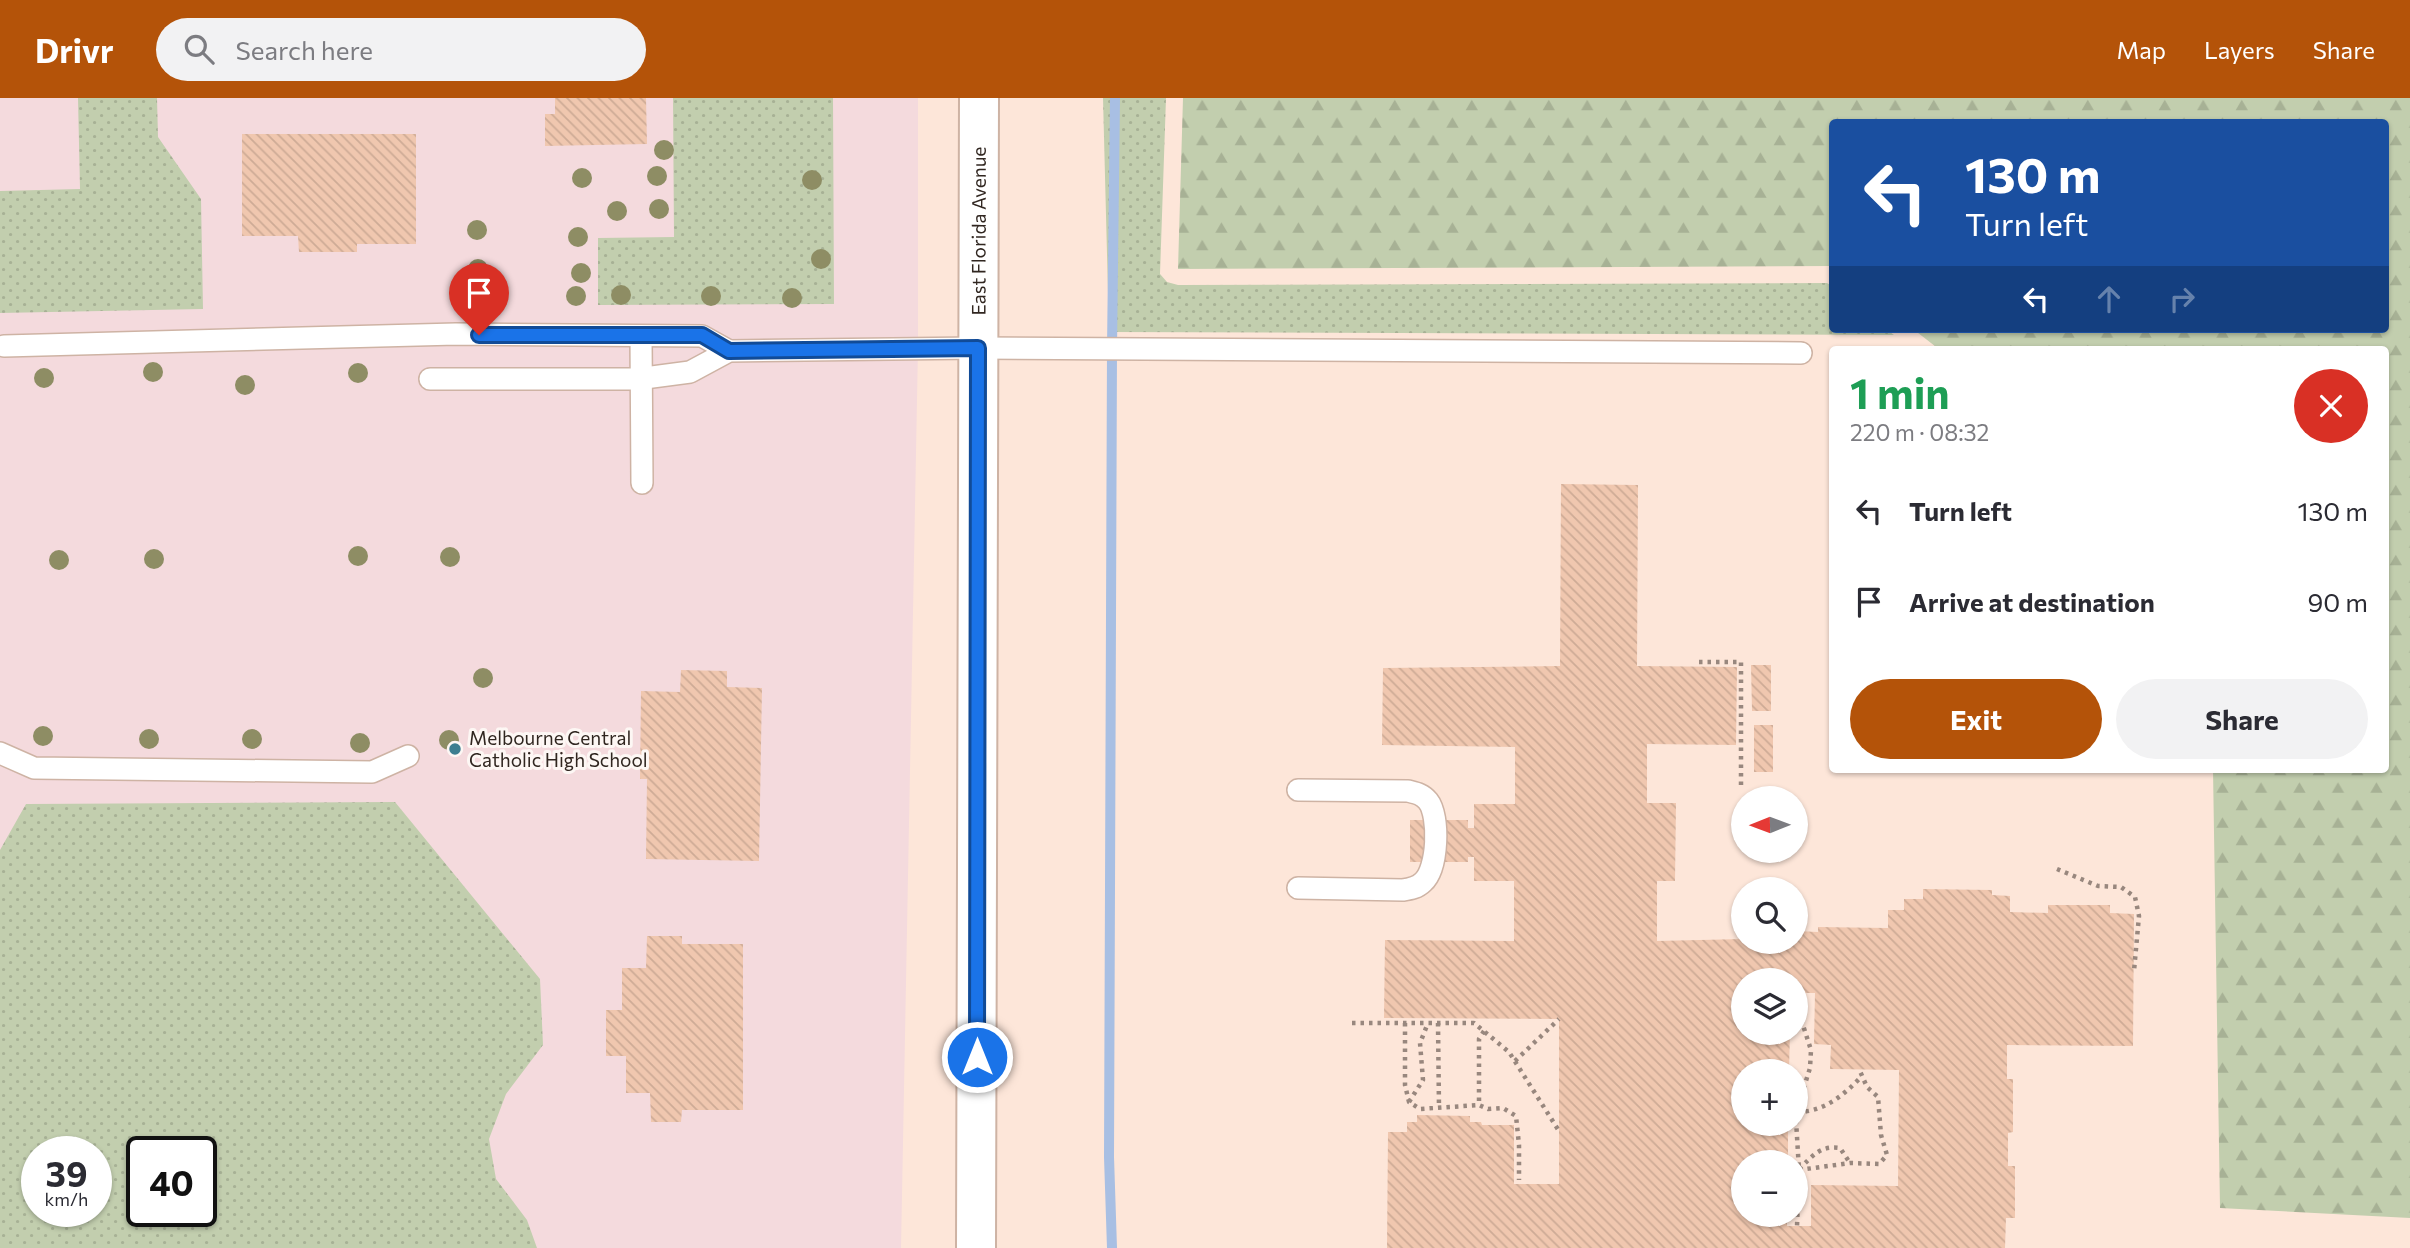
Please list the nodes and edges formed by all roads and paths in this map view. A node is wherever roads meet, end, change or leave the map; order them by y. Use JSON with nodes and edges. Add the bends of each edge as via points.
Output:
{"nodes":[{"id":1,"x":979,"y":98,"type":"edge"},
{"id":2,"x":641,"y":335,"type":"junction"},
{"id":3,"x":4,"y":346,"type":"dead end"},
{"id":4,"x":978,"y":348,"type":"junction"},
{"id":5,"x":729,"y":351,"type":"junction"},
{"id":6,"x":1801,"y":353,"type":"dead end"},
{"id":7,"x":643,"y":378,"type":"junction"},
{"id":8,"x":430,"y":379,"type":"dead end"},
{"id":9,"x":642,"y":483,"type":"dead end"},
{"id":10,"x":1699,"y":662,"type":"dead end"},
{"id":11,"x":0,"y":752,"type":"edge"},
{"id":12,"x":408,"y":756,"type":"dead end"},
{"id":13,"x":1741,"y":786,"type":"edge"},
{"id":14,"x":1298,"y":790,"type":"dead end"},
{"id":15,"x":2057,"y":869,"type":"dead end"},
{"id":16,"x":1298,"y":888,"type":"dead end"},
{"id":17,"x":2134,"y":971,"type":"dead end"},
{"id":18,"x":1559,"y":1019,"type":"dead end"},
{"id":19,"x":1352,"y":1023,"type":"dead end"},
{"id":20,"x":1405,"y":1023,"type":"junction"},
{"id":21,"x":1428,"y":1023,"type":"junction"},
{"id":22,"x":1438,"y":1023,"type":"junction"},
{"id":23,"x":1483,"y":1031,"type":"junction"},
{"id":24,"x":1808,"y":1041,"type":"edge"},
{"id":25,"x":1515,"y":1061,"type":"junction"},
{"id":26,"x":1859,"y":1069,"type":"dead end"},
{"id":27,"x":1808,"y":1074,"type":"edge"},
{"id":28,"x":1861,"y":1077,"type":"junction"},
{"id":29,"x":1409,"y":1102,"type":"junction"},
{"id":30,"x":1479,"y":1105,"type":"junction"},
{"id":31,"x":1439,"y":1108,"type":"junction"},
{"id":32,"x":1808,"y":1112,"type":"edge"},
{"id":33,"x":1559,"y":1131,"type":"dead end"},
{"id":34,"x":1808,"y":1161,"type":"edge"},
{"id":35,"x":1850,"y":1163,"type":"junction"},
{"id":36,"x":1808,"y":1169,"type":"edge"},
{"id":37,"x":1519,"y":1180,"type":"dead end"},
{"id":38,"x":976,"y":1248,"type":"edge"}],
"edges":[{"from":1,"to":4,"type":"street","name":"East Florida Avenue"},
{"from":2,"to":3,"type":"lane","via":[[456,334]]},
{"from":2,"to":5,"type":"lane","via":[[702,335]]},
{"from":2,"to":7,"type":"lane"},
{"from":4,"to":5,"type":"lane"},
{"from":4,"to":6,"type":"lane"},
{"from":4,"to":38,"type":"street","name":"East Florida Avenue"},
{"from":5,"to":7,"type":"lane","via":[[690,372]]},
{"from":7,"to":8,"type":"lane"},
{"from":7,"to":9,"type":"lane"},
{"from":10,"to":13,"type":"path","via":[[1741,662]]},
{"from":11,"to":12,"type":"lane","via":[[34,768],[299,772],[372,772]]},
{"from":14,"to":16,"type":"lane","via":[[1408,791],[1429,803],[1435,820],[1431,872],[1415,888]]},
{"from":15,"to":17,"type":"path","via":[[2098,886],[2121,887],[2135,897],[2139,916]]},
{"from":18,"to":25,"type":"path"},
{"from":19,"to":20,"type":"path"},
{"from":20,"to":21,"type":"path"},
{"from":20,"to":29,"type":"path"},
{"from":21,"to":22,"type":"path"},
{"from":21,"to":29,"type":"path","via":[[1420,1043],[1423,1080]]},
{"from":22,"to":23,"type":"path","via":[[1474,1023]]},
{"from":22,"to":31,"type":"path"},
{"from":23,"to":25,"type":"path"},
{"from":23,"to":30,"type":"path","via":[[1479,1039]]},
{"from":24,"to":27,"type":"path"},
{"from":25,"to":33,"type":"path"},
{"from":26,"to":28,"type":"path"},
{"from":28,"to":32,"type":"path","via":[[1848,1090]]},
{"from":28,"to":35,"type":"path","via":[[1878,1097],[1887,1155],[1879,1164]]},
{"from":29,"to":31,"type":"path","via":[[1420,1109]]},
{"from":30,"to":31,"type":"path"},
{"from":30,"to":37,"type":"path","via":[[1488,1110],[1503,1108],[1516,1116]]},
{"from":34,"to":35,"type":"path","via":[[1828,1146],[1840,1148]]},
{"from":35,"to":36,"type":"path"}]}
